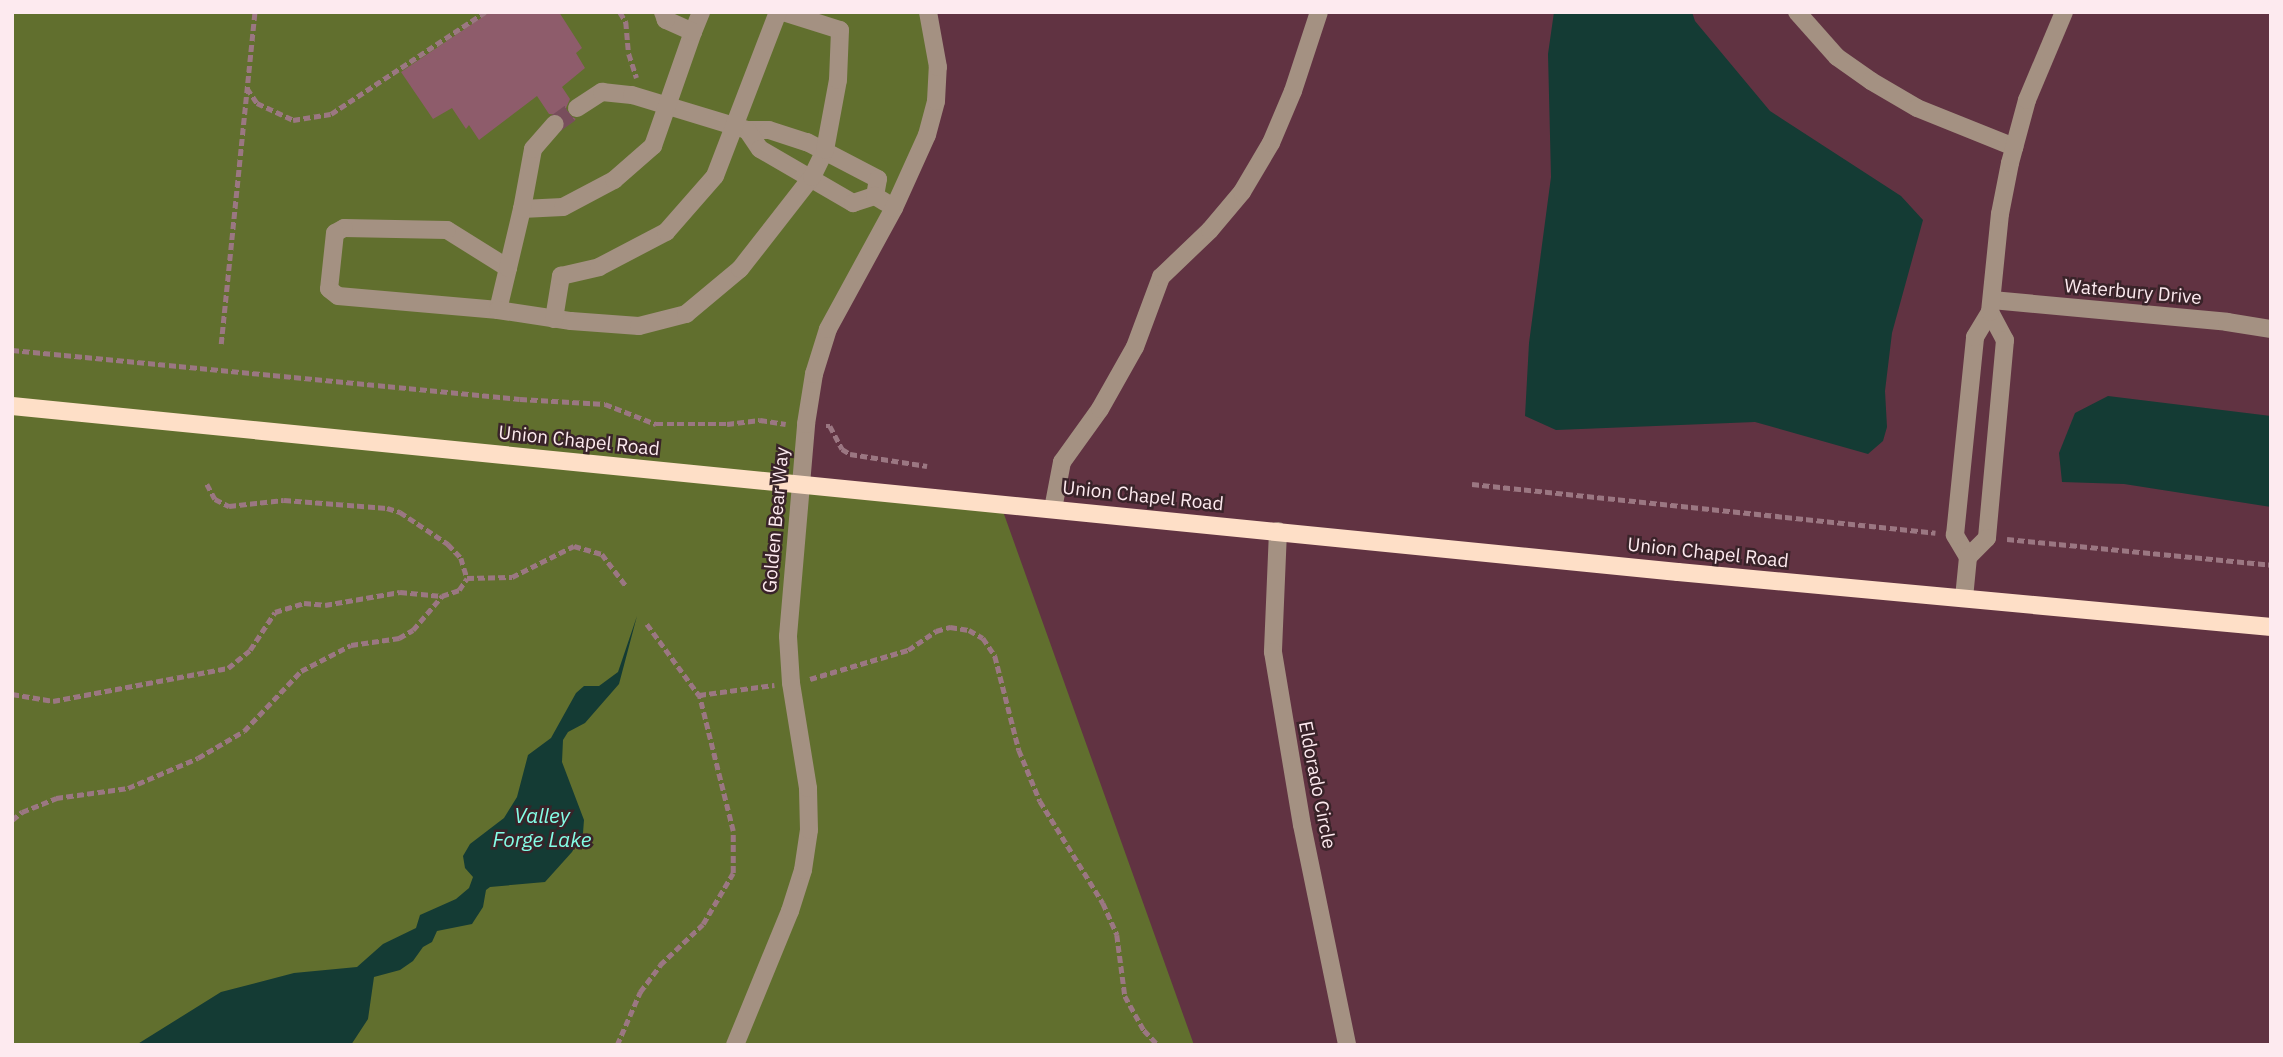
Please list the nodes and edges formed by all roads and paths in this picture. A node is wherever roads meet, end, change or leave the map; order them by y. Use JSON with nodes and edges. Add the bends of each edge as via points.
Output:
{"nodes":[{"id":1,"x":254,"y":12,"type":"edge"},
{"id":2,"x":485,"y":12,"type":"edge"},
{"id":3,"x":620,"y":12,"type":"edge"},
{"id":4,"x":663,"y":12,"type":"edge"},
{"id":5,"x":701,"y":12,"type":"edge"},
{"id":6,"x":778,"y":12,"type":"edge"},
{"id":7,"x":783,"y":12,"type":"edge"},
{"id":8,"x":928,"y":12,"type":"edge"},
{"id":9,"x":1318,"y":12,"type":"edge"},
{"id":10,"x":1797,"y":12,"type":"edge"},
{"id":11,"x":2064,"y":12,"type":"edge"},
{"id":12,"x":693,"y":33,"type":"junction"},
{"id":13,"x":638,"y":85,"type":"dead end"},
{"id":14,"x":246,"y":88,"type":"junction"},
{"id":15,"x":670,"y":104,"type":"junction"},
{"id":16,"x":577,"y":108,"type":"tunnel mouth"},
{"id":17,"x":555,"y":124,"type":"tunnel mouth"},
{"id":18,"x":742,"y":128,"type":"junction"},
{"id":19,"x":2014,"y":147,"type":"junction"},
{"id":20,"x":825,"y":150,"type":"junction"},
{"id":21,"x":812,"y":177,"type":"junction"},
{"id":22,"x":875,"y":197,"type":"junction"},
{"id":23,"x":894,"y":208,"type":"junction"},
{"id":24,"x":522,"y":209,"type":"junction"},
{"id":25,"x":508,"y":268,"type":"junction"},
{"id":26,"x":1991,"y":306,"type":"junction"},
{"id":27,"x":498,"y":310,"type":"junction"},
{"id":28,"x":554,"y":319,"type":"junction"},
{"id":29,"x":2271,"y":329,"type":"edge"},
{"id":30,"x":221,"y":344,"type":"dead end"},
{"id":31,"x":12,"y":350,"type":"edge"},
{"id":32,"x":12,"y":406,"type":"edge"},
{"id":33,"x":806,"y":424,"type":"junction"},
{"id":34,"x":927,"y":466,"type":"dead end"},
{"id":35,"x":207,"y":484,"type":"dead end"},
{"id":36,"x":800,"y":484,"type":"junction"},
{"id":37,"x":1472,"y":484,"type":"dead end"},
{"id":38,"x":1053,"y":509,"type":"junction"},
{"id":39,"x":1278,"y":531,"type":"junction"},
{"id":40,"x":1955,"y":535,"type":"junction"},
{"id":41,"x":1987,"y":538,"type":"junction"},
{"id":42,"x":1968,"y":557,"type":"junction"},
{"id":43,"x":2271,"y":565,"type":"edge"},
{"id":44,"x":467,"y":578,"type":"junction"},
{"id":45,"x":626,"y":586,"type":"dead end"},
{"id":46,"x":442,"y":596,"type":"junction"},
{"id":47,"x":1964,"y":598,"type":"junction"},
{"id":48,"x":648,"y":624,"type":"dead end"},
{"id":49,"x":2271,"y":627,"type":"edge"},
{"id":50,"x":791,"y":682,"type":"junction"},
{"id":51,"x":12,"y":694,"type":"edge"},
{"id":52,"x":699,"y":695,"type":"junction"},
{"id":53,"x":12,"y":820,"type":"edge"},
{"id":54,"x":617,"y":1045,"type":"edge"},
{"id":55,"x":735,"y":1045,"type":"edge"},
{"id":56,"x":1158,"y":1045,"type":"edge"},
{"id":57,"x":1347,"y":1045,"type":"edge"}],
"edges":[{"from":1,"to":14,"type":"path"},
{"from":2,"to":14,"type":"path","via":[[331,114],[293,120],[257,103]]},
{"from":3,"to":13,"type":"path"},
{"from":4,"to":12,"type":"street","via":[[666,20]]},
{"from":5,"to":12,"type":"street"},
{"from":6,"to":18,"type":"street"},
{"from":7,"to":20,"type":"street","via":[[840,30],[838,80]]},
{"from":8,"to":23,"type":"street","name":"Golden Bear Way","via":[[938,67],[936,101],[927,135]]},
{"from":9,"to":38,"type":"street","via":[[1271,143],[1242,192],[1161,277],[1135,347],[1062,462]]},
{"from":10,"to":19,"type":"street","via":[[1837,57],[1871,81],[1917,108]]},
{"from":11,"to":19,"type":"street","via":[[2027,100]]},
{"from":12,"to":15,"type":"street"},
{"from":14,"to":30,"type":"path"},
{"from":15,"to":16,"type":"street","via":[[602,92]]},
{"from":15,"to":18,"type":"street"},
{"from":15,"to":24,"type":"street","via":[[653,146],[614,180],[564,207]]},
{"from":17,"to":24,"type":"street","via":[[533,149]]},
{"from":18,"to":20,"type":"street","via":[[769,130]]},
{"from":18,"to":21,"type":"street","via":[[760,149]]},
{"from":18,"to":28,"type":"street","via":[[715,176],[666,232],[599,267],[561,276]]},
{"from":19,"to":26,"type":"street","via":[[2000,214]]},
{"from":20,"to":21,"type":"street"},
{"from":20,"to":22,"type":"street","via":[[878,179]]},
{"from":21,"to":22,"type":"street","via":[[853,204]]},
{"from":21,"to":28,"type":"street","via":[[740,269],[685,314],[639,326]]},
{"from":22,"to":23,"type":"street"},
{"from":23,"to":33,"type":"street","name":"Golden Bear Way","via":[[828,329]]},
{"from":24,"to":25,"type":"street"},
{"from":25,"to":27,"type":"street"},
{"from":25,"to":27,"type":"street","via":[[447,230],[344,228],[335,233],[329,289],[338,296]]},
{"from":26,"to":29,"type":"street","name":"Waterbury Drive","via":[[2227,321]]},
{"from":26,"to":40,"type":"street","via":[[1975,337]]},
{"from":26,"to":41,"type":"street","via":[[2005,340]]},
{"from":27,"to":28,"type":"street"},
{"from":31,"to":33,"type":"path","via":[[605,404],[656,424],[760,420]]},
{"from":32,"to":36,"type":"main road","name":"Union Chapel Road"},
{"from":33,"to":34,"type":"path","via":[[830,426],[835,441],[850,454]]},
{"from":33,"to":36,"type":"street","name":"Golden Bear Way"},
{"from":35,"to":44,"type":"path","via":[[215,499],[229,506],[284,500],[400,512],[448,544],[461,558]]},
{"from":36,"to":38,"type":"main road","name":"Union Chapel Road"},
{"from":36,"to":50,"type":"street","name":"Golden Bear Way","via":[[788,623]]},
{"from":37,"to":40,"type":"path"},
{"from":38,"to":39,"type":"main road","name":"Union Chapel Road"},
{"from":39,"to":47,"type":"main road","name":"Union Chapel Road"},
{"from":39,"to":57,"type":"street","name":"Eldorado Circle","via":[[1273,652]]},
{"from":40,"to":42,"type":"street"},
{"from":41,"to":42,"type":"street"},
{"from":41,"to":43,"type":"path"},
{"from":42,"to":47,"type":"street"},
{"from":44,"to":45,"type":"path","via":[[512,576],[574,546],[602,554]]},
{"from":44,"to":46,"type":"path","via":[[459,590]]},
{"from":46,"to":51,"type":"path","via":[[400,592],[325,605],[304,603],[275,612],[250,650],[228,668],[53,702]]},
{"from":46,"to":53,"type":"path","via":[[413,630],[399,638],[351,645],[302,671],[244,731],[207,754],[128,788],[57,798]]},
{"from":47,"to":49,"type":"main road","name":"Union Chapel Road"},
{"from":48,"to":52,"type":"path"},
{"from":50,"to":52,"type":"path"},
{"from":50,"to":55,"type":"street","name":"Golden Bear Way","via":[[808,788],[809,830],[803,870]]},
{"from":50,"to":56,"type":"path","via":[[908,650],[950,627],[984,638],[995,656],[1018,750],[1040,801],[1103,902],[1117,935],[1125,996]]},
{"from":52,"to":54,"type":"path","via":[[733,831],[733,873],[703,924],[660,965],[640,992]]}]}
